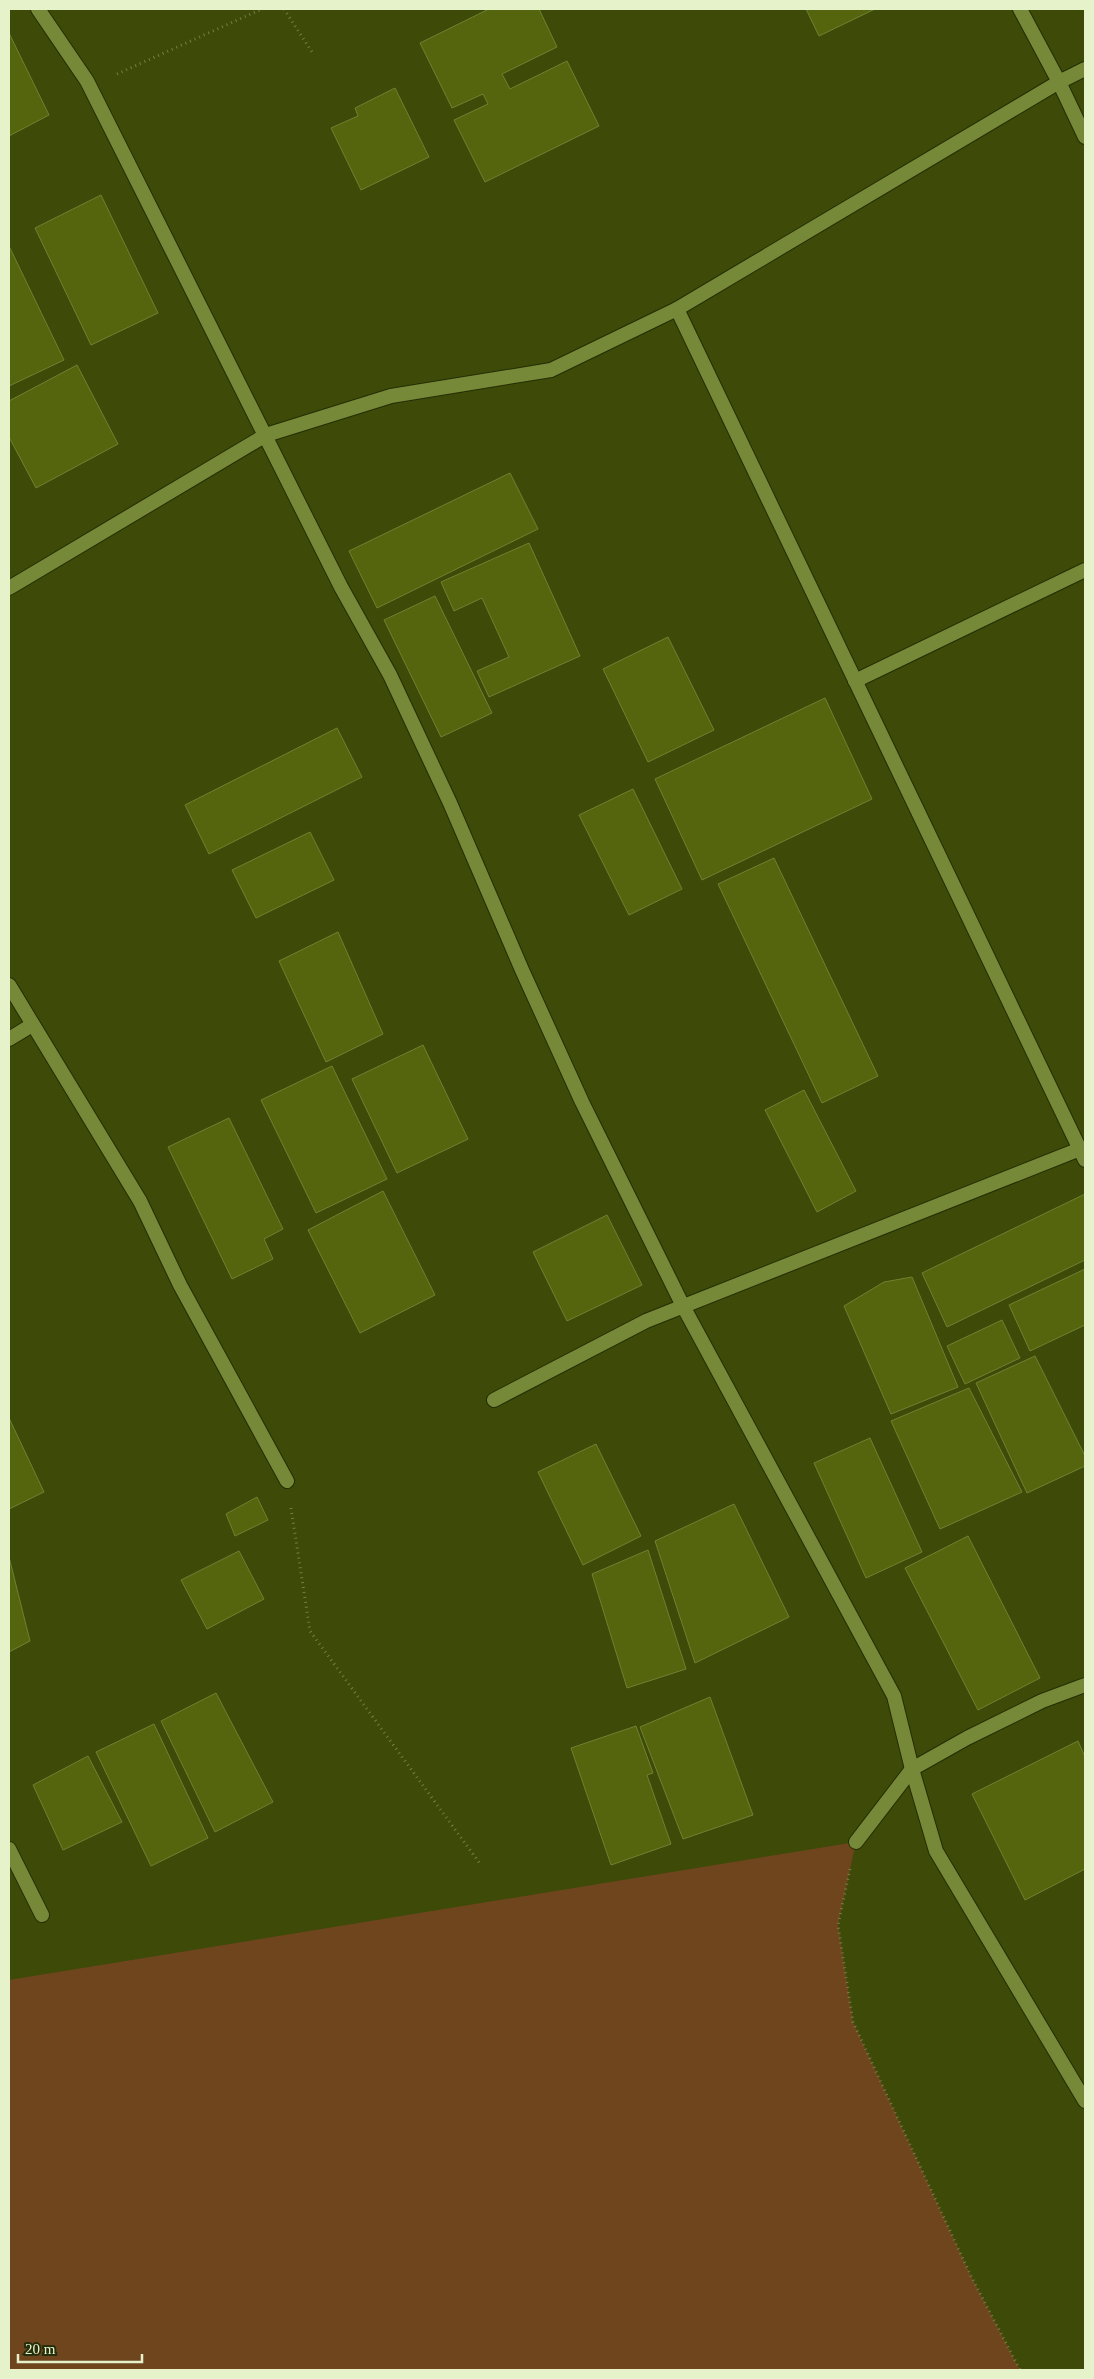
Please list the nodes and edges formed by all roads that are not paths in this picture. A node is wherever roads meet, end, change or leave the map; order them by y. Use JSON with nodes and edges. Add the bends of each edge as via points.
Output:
{"nodes":[{"id":1,"x":38,"y":9,"type":"edge"},
{"id":2,"x":1020,"y":9,"type":"edge"},
{"id":3,"x":1085,"y":69,"type":"edge"},
{"id":4,"x":1060,"y":82,"type":"junction"},
{"id":5,"x":1085,"y":137,"type":"edge"},
{"id":6,"x":677,"y":308,"type":"junction"},
{"id":7,"x":266,"y":435,"type":"junction"},
{"id":8,"x":1085,"y":570,"type":"edge"},
{"id":9,"x":9,"y":588,"type":"edge"},
{"id":10,"x":855,"y":681,"type":"junction"},
{"id":11,"x":9,"y":985,"type":"edge"},
{"id":12,"x":32,"y":1025,"type":"junction"},
{"id":13,"x":9,"y":1039,"type":"edge"},
{"id":14,"x":1083,"y":1154,"type":"edge"},
{"id":15,"x":683,"y":1306,"type":"junction"},
{"id":16,"x":494,"y":1400,"type":"dead end"},
{"id":17,"x":287,"y":1481,"type":"road end"},
{"id":18,"x":1085,"y":1685,"type":"edge"},
{"id":19,"x":912,"y":1769,"type":"junction"},
{"id":20,"x":856,"y":1842,"type":"road end"},
{"id":21,"x":9,"y":1849,"type":"edge"},
{"id":22,"x":42,"y":1915,"type":"dead end"},
{"id":23,"x":1085,"y":2100,"type":"edge"}],
"edges":[{"from":1,"to":7,"type":"street","via":[[87,81]]},
{"from":2,"to":4,"type":"street"},
{"from":3,"to":4,"type":"street"},
{"from":4,"to":5,"type":"street"},
{"from":4,"to":6,"type":"street"},
{"from":6,"to":7,"type":"street","via":[[551,370],[391,396]]},
{"from":6,"to":10,"type":"street"},
{"from":7,"to":9,"type":"street"},
{"from":7,"to":15,"type":"street","via":[[341,586],[390,675],[582,1102]]},
{"from":8,"to":10,"type":"street"},
{"from":10,"to":14,"type":"street"},
{"from":11,"to":12,"type":"street"},
{"from":12,"to":13,"type":"street"},
{"from":12,"to":17,"type":"street","via":[[140,1201],[180,1285]]},
{"from":14,"to":15,"type":"street"},
{"from":15,"to":16,"type":"street","via":[[637,1325]]},
{"from":15,"to":19,"type":"street","via":[[894,1696]]},
{"from":18,"to":19,"type":"street","via":[[1042,1701]]},
{"from":19,"to":20,"type":"street"},
{"from":19,"to":23,"type":"street","via":[[936,1852]]},
{"from":21,"to":22,"type":"street"}]}
